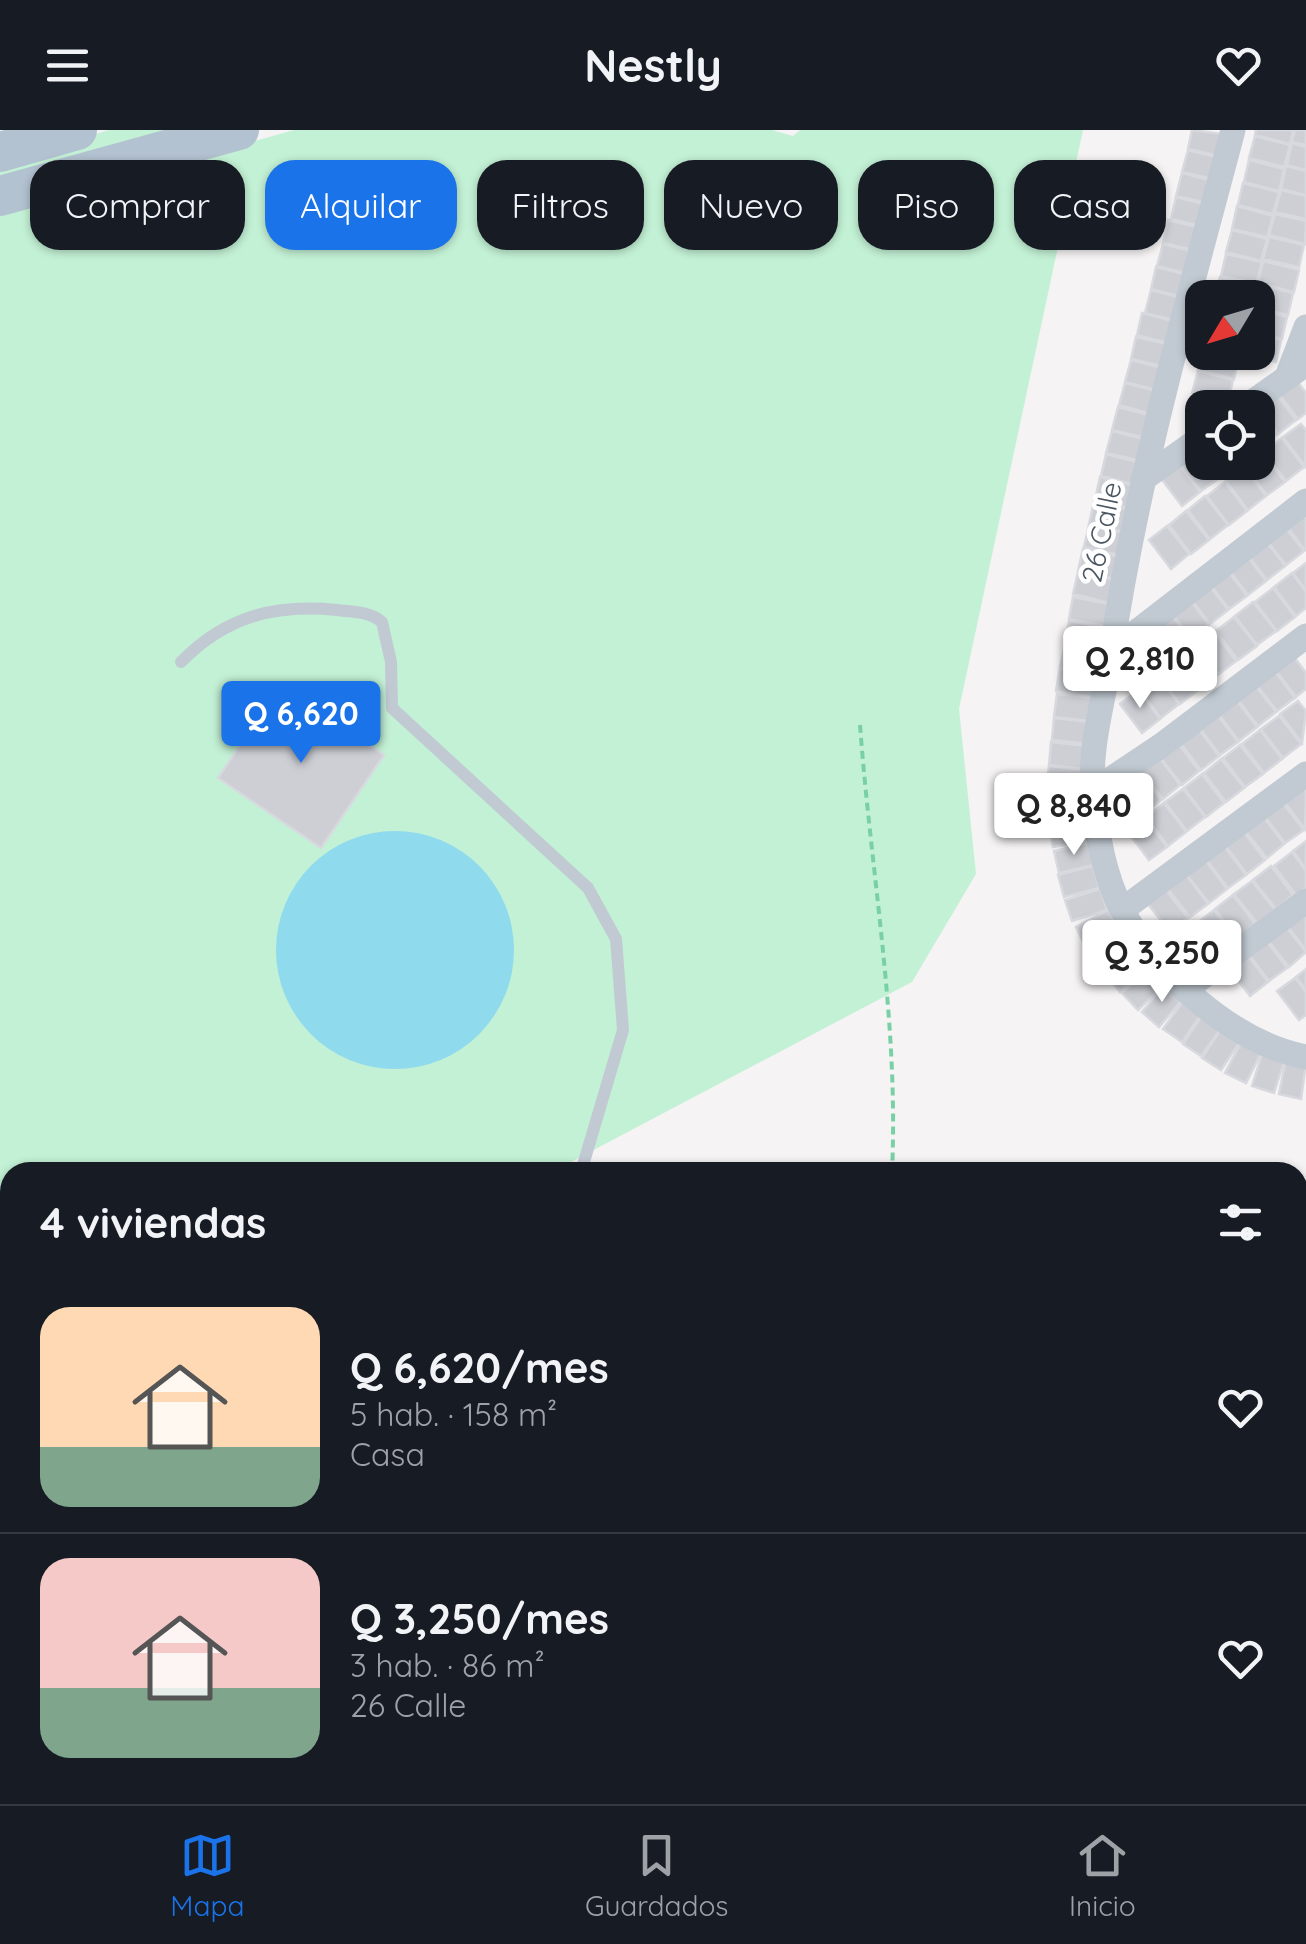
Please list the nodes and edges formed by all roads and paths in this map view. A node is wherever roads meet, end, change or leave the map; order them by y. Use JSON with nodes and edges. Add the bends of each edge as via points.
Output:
{"nodes":[{"id":1,"x":76,"y":130,"type":"edge"},
{"id":2,"x":239,"y":130,"type":"edge"},
{"id":3,"x":1233,"y":130,"type":"edge"},
{"id":4,"x":0,"y":152,"type":"edge"},
{"id":5,"x":0,"y":196,"type":"edge"},
{"id":6,"x":1306,"y":327,"type":"edge"},
{"id":7,"x":1297,"y":370,"type":"edge"},
{"id":8,"x":1269,"y":390,"type":"edge"},
{"id":9,"x":1185,"y":449,"type":"edge"},
{"id":10,"x":1143,"y":479,"type":"junction"},
{"id":11,"x":1306,"y":502,"type":"edge"},
{"id":12,"x":1306,"y":636,"type":"edge"},
{"id":13,"x":1112,"y":651,"type":"junction"},
{"id":14,"x":181,"y":662,"type":"dead end"},
{"id":15,"x":860,"y":725,"type":"dead end"},
{"id":16,"x":1306,"y":774,"type":"edge"},
{"id":17,"x":1093,"y":791,"type":"junction"},
{"id":18,"x":1306,"y":901,"type":"edge"},
{"id":19,"x":1122,"y":910,"type":"junction"},
{"id":20,"x":1186,"y":989,"type":"junction"},
{"id":21,"x":1300,"y":1050,"type":"edge"},
{"id":22,"x":584,"y":1162,"type":"edge"},
{"id":23,"x":892,"y":1162,"type":"edge"}],
"edges":[{"from":1,"to":4,"type":"main road"},
{"from":2,"to":5,"type":"main road"},
{"from":3,"to":10,"type":"street","name":"26 Calle"},
{"from":6,"to":7,"type":"street"},
{"from":7,"to":8,"type":"street"},
{"from":9,"to":10,"type":"street"},
{"from":10,"to":13,"type":"street","name":"26 Calle"},
{"from":11,"to":13,"type":"street"},
{"from":12,"to":17,"type":"street"},
{"from":13,"to":17,"type":"street","name":"26 Calle"},
{"from":14,"to":22,"type":"lane","via":[[212,634],[265,610],[302,607],[370,614],[382,622],[392,708],[588,888],[616,939],[623,1030]]},
{"from":15,"to":23,"type":"path","via":[[894,1042]]},
{"from":16,"to":19,"type":"street"},
{"from":17,"to":19,"type":"street","name":"26 Calle"},
{"from":18,"to":20,"type":"street"},
{"from":19,"to":20,"type":"street","name":"26 Calle"},
{"from":20,"to":21,"type":"street","name":"26 Calle","via":[[1226,1020]]}]}
